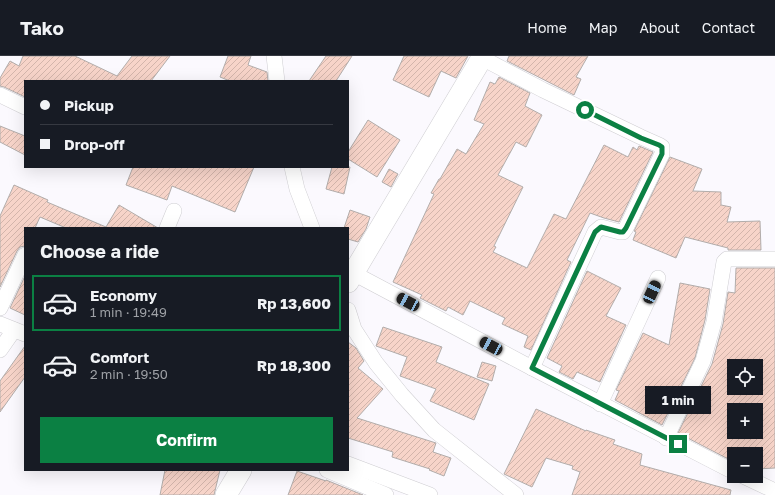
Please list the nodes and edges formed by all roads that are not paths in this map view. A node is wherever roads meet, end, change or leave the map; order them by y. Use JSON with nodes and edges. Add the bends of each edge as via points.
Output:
{"nodes":[{"id":1,"x":274,"y":56,"type":"edge"},
{"id":2,"x":483,"y":57,"type":"edge"},
{"id":3,"x":277,"y":80,"type":"edge"},
{"id":4,"x":0,"y":95,"type":"edge"},
{"id":5,"x":24,"y":107,"type":"edge"},
{"id":6,"x":292,"y":168,"type":"edge"},
{"id":7,"x":174,"y":211,"type":"dead end"},
{"id":8,"x":167,"y":227,"type":"edge"},
{"id":9,"x":312,"y":227,"type":"edge"},
{"id":10,"x":24,"y":257,"type":"edge"},
{"id":11,"x":775,"y":259,"type":"edge"},
{"id":12,"x":351,"y":277,"type":"edge"},
{"id":13,"x":658,"y":278,"type":"dead end"},
{"id":14,"x":0,"y":308,"type":"edge"},
{"id":15,"x":349,"y":313,"type":"edge"},
{"id":16,"x":13,"y":329,"type":"edge"},
{"id":17,"x":0,"y":350,"type":"edge"},
{"id":18,"x":532,"y":368,"type":"junction"},
{"id":19,"x":600,"y":404,"type":"junction"},
{"id":20,"x":666,"y":438,"type":"junction"},
{"id":21,"x":349,"y":464,"type":"edge"},
{"id":22,"x":727,"y":468,"type":"edge"},
{"id":23,"x":240,"y":471,"type":"edge"},
{"id":24,"x":329,"y":471,"type":"edge"},
{"id":25,"x":758,"y":483,"type":"edge"},
{"id":26,"x":775,"y":491,"type":"edge"},
{"id":27,"x":226,"y":495,"type":"edge"},
{"id":28,"x":386,"y":495,"type":"edge"},
{"id":29,"x":430,"y":495,"type":"edge"},
{"id":30,"x":516,"y":495,"type":"edge"}],
"edges":[{"from":1,"to":3,"type":"street"},
{"from":2,"to":12,"type":"street"},
{"from":2,"to":18,"type":"street","via":[[662,147],[662,154],[623,232],[601,227],[595,232]]},
{"from":4,"to":5,"type":"street"},
{"from":6,"to":9,"type":"street","via":[[297,189]]},
{"from":7,"to":8,"type":"street"},
{"from":10,"to":14,"type":"street"},
{"from":11,"to":20,"type":"street","via":[[725,260],[714,322],[703,361]]},
{"from":12,"to":18,"type":"street"},
{"from":13,"to":19,"type":"street"},
{"from":15,"to":30,"type":"street","via":[[354,329],[402,396],[434,430]]},
{"from":16,"to":17,"type":"street"},
{"from":18,"to":19,"type":"street"},
{"from":19,"to":20,"type":"street"},
{"from":20,"to":22,"type":"street"},
{"from":21,"to":29,"type":"street"},
{"from":23,"to":27,"type":"street"},
{"from":24,"to":28,"type":"street"},
{"from":25,"to":26,"type":"street"}]}
